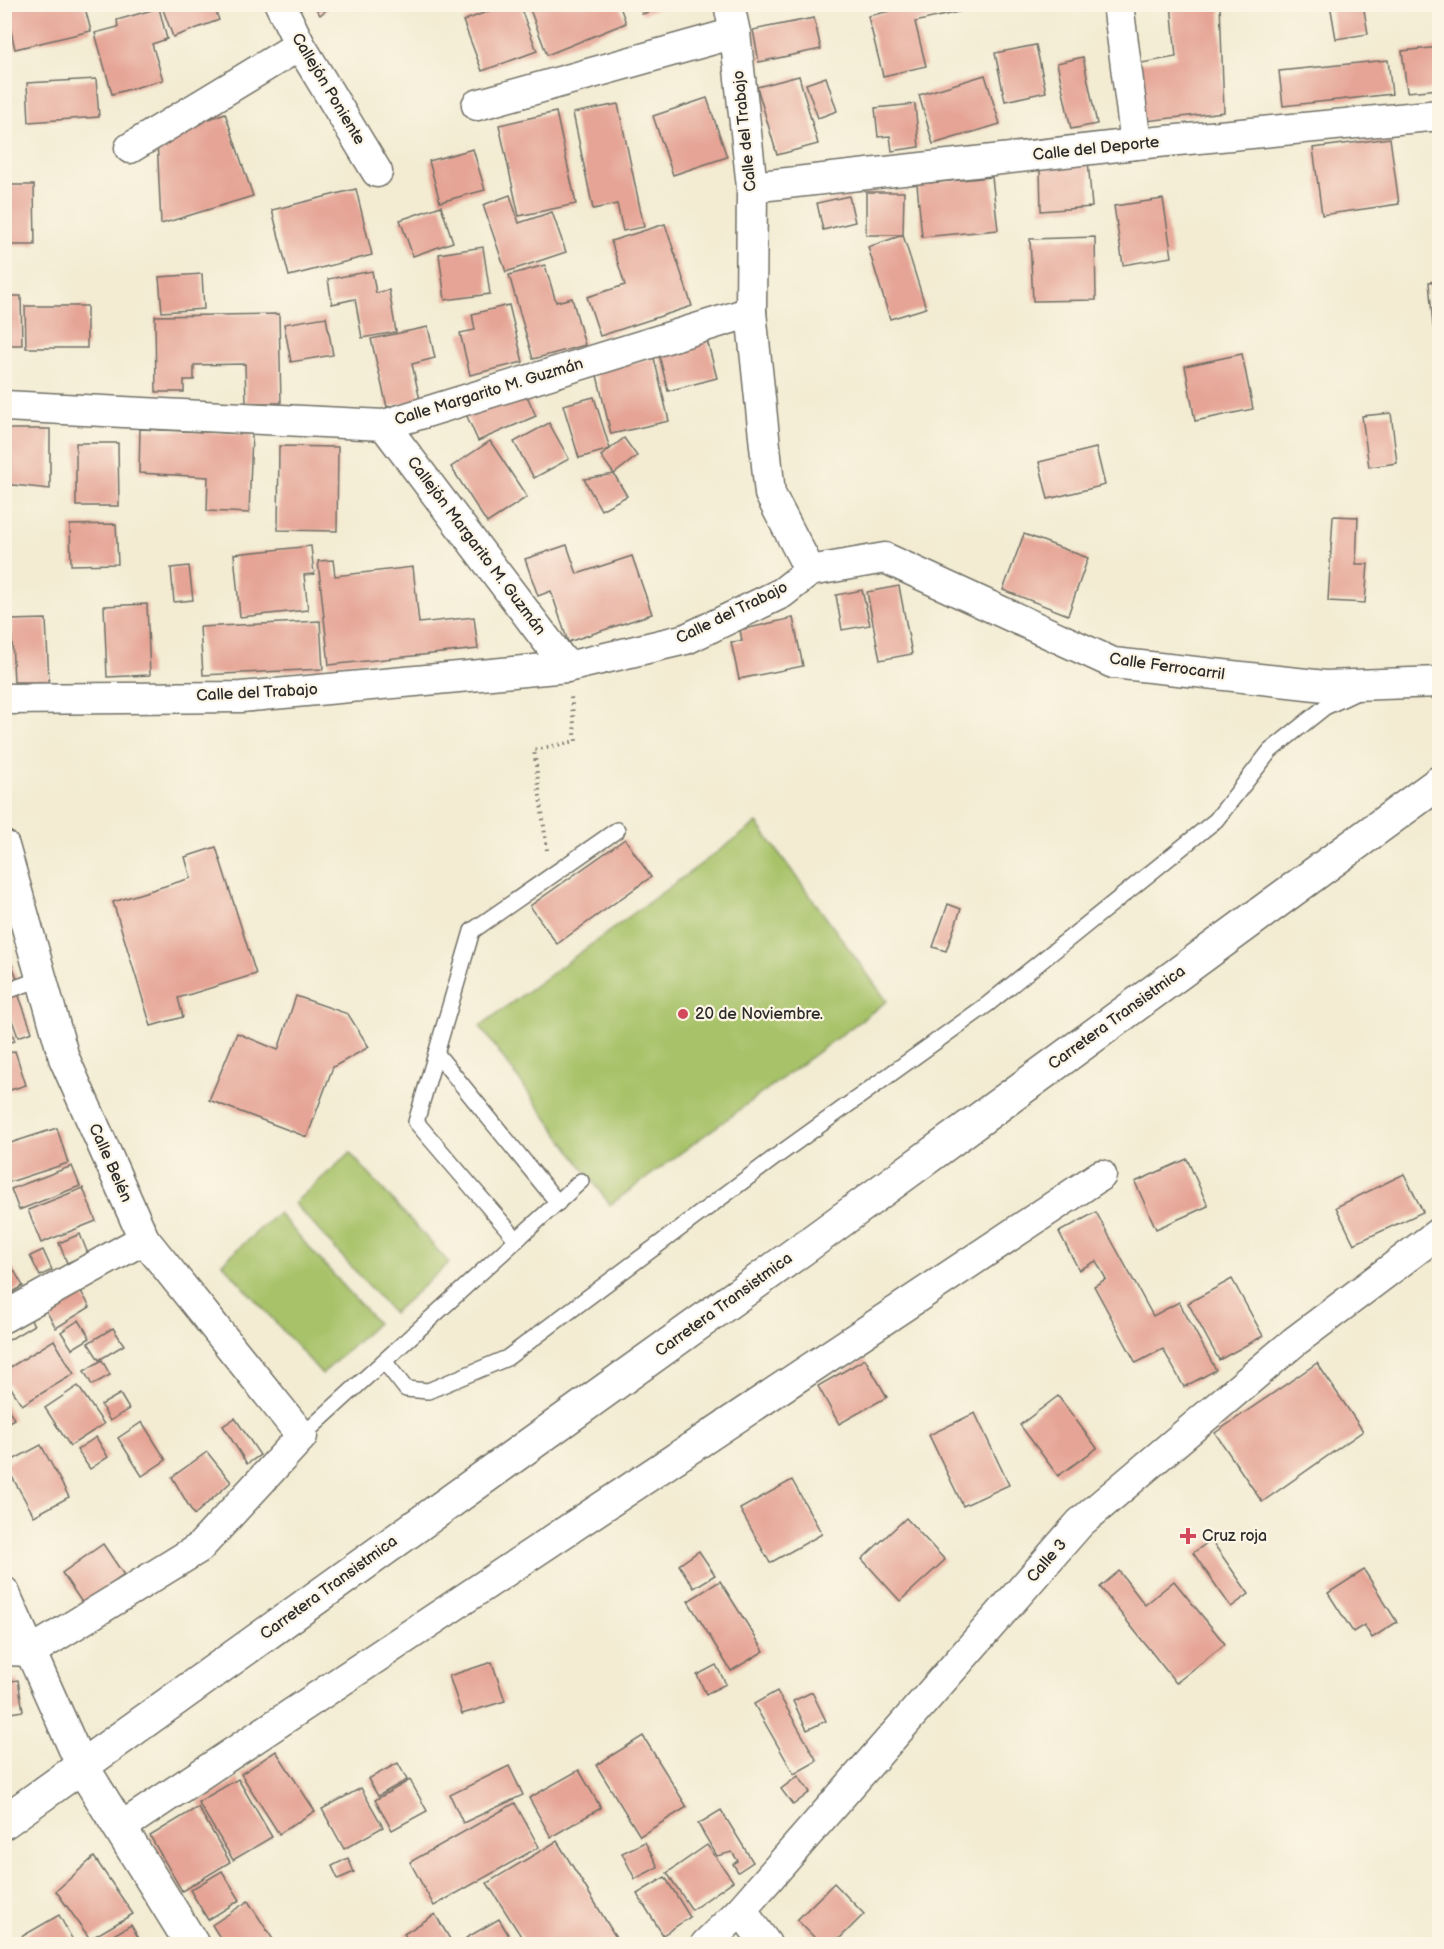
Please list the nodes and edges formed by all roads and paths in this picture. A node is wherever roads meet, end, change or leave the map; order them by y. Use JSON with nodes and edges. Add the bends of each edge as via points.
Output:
{"nodes":[{"id":1,"x":280,"y":4,"type":"edge"},
{"id":2,"x":1118,"y":4,"type":"edge"},
{"id":3,"x":732,"y":19,"type":"edge"},
{"id":4,"x":300,"y":45,"type":"junction"},
{"id":5,"x":477,"y":105,"type":"dead end"},
{"id":6,"x":1440,"y":115,"type":"edge"},
{"id":7,"x":1136,"y":144,"type":"junction"},
{"id":8,"x":130,"y":148,"type":"dead end"},
{"id":9,"x":377,"y":172,"type":"dead end"},
{"id":10,"x":752,"y":187,"type":"junction"},
{"id":11,"x":751,"y":312,"type":"junction"},
{"id":12,"x":4,"y":406,"type":"edge"},
{"id":13,"x":384,"y":424,"type":"junction"},
{"id":14,"x":810,"y":571,"type":"junction"},
{"id":15,"x":567,"y":667,"type":"junction"},
{"id":16,"x":1440,"y":682,"type":"edge"},
{"id":17,"x":1370,"y":686,"type":"junction"},
{"id":18,"x":4,"y":699,"type":"edge"},
{"id":19,"x":1440,"y":782,"type":"edge"},
{"id":20,"x":617,"y":830,"type":"dead end"},
{"id":21,"x":4,"y":846,"type":"edge"},
{"id":22,"x":550,"y":876,"type":"junction"},
{"id":23,"x":43,"y":978,"type":"junction"},
{"id":24,"x":4,"y":992,"type":"edge"},
{"id":25,"x":436,"y":1053,"type":"junction"},
{"id":26,"x":1101,"y":1175,"type":"dead end"},
{"id":27,"x":581,"y":1181,"type":"dead end"},
{"id":28,"x":558,"y":1203,"type":"junction"},
{"id":29,"x":1440,"y":1232,"type":"edge"},
{"id":30,"x":144,"y":1239,"type":"junction"},
{"id":31,"x":518,"y":1240,"type":"junction"},
{"id":32,"x":4,"y":1317,"type":"edge"},
{"id":33,"x":384,"y":1361,"type":"junction"},
{"id":34,"x":302,"y":1436,"type":"junction"},
{"id":35,"x":4,"y":1592,"type":"edge"},
{"id":36,"x":18,"y":1651,"type":"edge"},
{"id":37,"x":81,"y":1765,"type":"junction"},
{"id":38,"x":4,"y":1822,"type":"edge"},
{"id":39,"x":120,"y":1828,"type":"junction"},
{"id":40,"x":741,"y":1910,"type":"junction"},
{"id":41,"x":192,"y":1944,"type":"edge"},
{"id":42,"x":706,"y":1944,"type":"edge"},
{"id":43,"x":766,"y":1944,"type":"edge"}],
"edges":[{"from":1,"to":4,"type":"street","name":"Callejón Poniente"},
{"from":2,"to":7,"type":"street"},
{"from":3,"to":5,"type":"street"},
{"from":3,"to":10,"type":"street","name":"Calle del Trabajo"},
{"from":4,"to":8,"type":"street"},
{"from":4,"to":9,"type":"street","name":"Callejón Poniente"},
{"from":6,"to":7,"type":"street","name":"Calle del Deporte"},
{"from":7,"to":10,"type":"street","name":"Calle del Deporte"},
{"from":10,"to":11,"type":"street","name":"Calle del Trabajo"},
{"from":11,"to":13,"type":"street","name":"Calle Margarito M. Guzmán"},
{"from":11,"to":14,"type":"street","name":"Calle del Trabajo","via":[[770,494]]},
{"from":12,"to":13,"type":"street","name":"Calle Margarito M. Guzmán"},
{"from":13,"to":15,"type":"street","name":"Callejón Margarito M. Guzmán"},
{"from":14,"to":15,"type":"street","name":"Calle del Trabajo","via":[[782,593],[686,639]]},
{"from":14,"to":17,"type":"street","name":"Calle Ferrocarril","via":[[885,558],[1113,663],[1325,686]]},
{"from":15,"to":18,"type":"street","name":"Calle del Trabajo","via":[[241,697]]},
{"from":15,"to":22,"type":"path","via":[[576,741],[534,750]]},
{"from":16,"to":17,"type":"street","name":"Calle Ferrocarril"},
{"from":17,"to":33,"type":"lane","via":[[1325,707],[1270,751],[1216,820],[988,1004],[507,1358],[428,1391],[406,1389]]},
{"from":19,"to":37,"type":"main road","name":"Carretera Transistmica","via":[[805,1247]]},
{"from":20,"to":22,"type":"lane"},
{"from":21,"to":23,"type":"street","name":"Calle Belén"},
{"from":22,"to":25,"type":"lane","via":[[472,931]]},
{"from":23,"to":24,"type":"lane"},
{"from":23,"to":30,"type":"street","name":"Calle Belén","via":[[64,1058]]},
{"from":25,"to":28,"type":"lane"},
{"from":25,"to":31,"type":"lane","via":[[416,1122]]},
{"from":26,"to":39,"type":"street"},
{"from":27,"to":28,"type":"lane"},
{"from":28,"to":31,"type":"lane"},
{"from":29,"to":40,"type":"street","name":"Calle 3","via":[[1294,1342],[1080,1523]]},
{"from":30,"to":32,"type":"street"},
{"from":30,"to":34,"type":"street","name":"Calle Belén"},
{"from":31,"to":33,"type":"lane"},
{"from":33,"to":34,"type":"lane"},
{"from":34,"to":36,"type":"street","via":[[199,1548]]},
{"from":35,"to":36,"type":"street"},
{"from":36,"to":37,"type":"street"},
{"from":37,"to":38,"type":"main road","name":"Carretera Transistmica"},
{"from":37,"to":39,"type":"main road"},
{"from":39,"to":41,"type":"main road"},
{"from":40,"to":42,"type":"street","name":"Calle 3"},
{"from":40,"to":43,"type":"street"}]}
